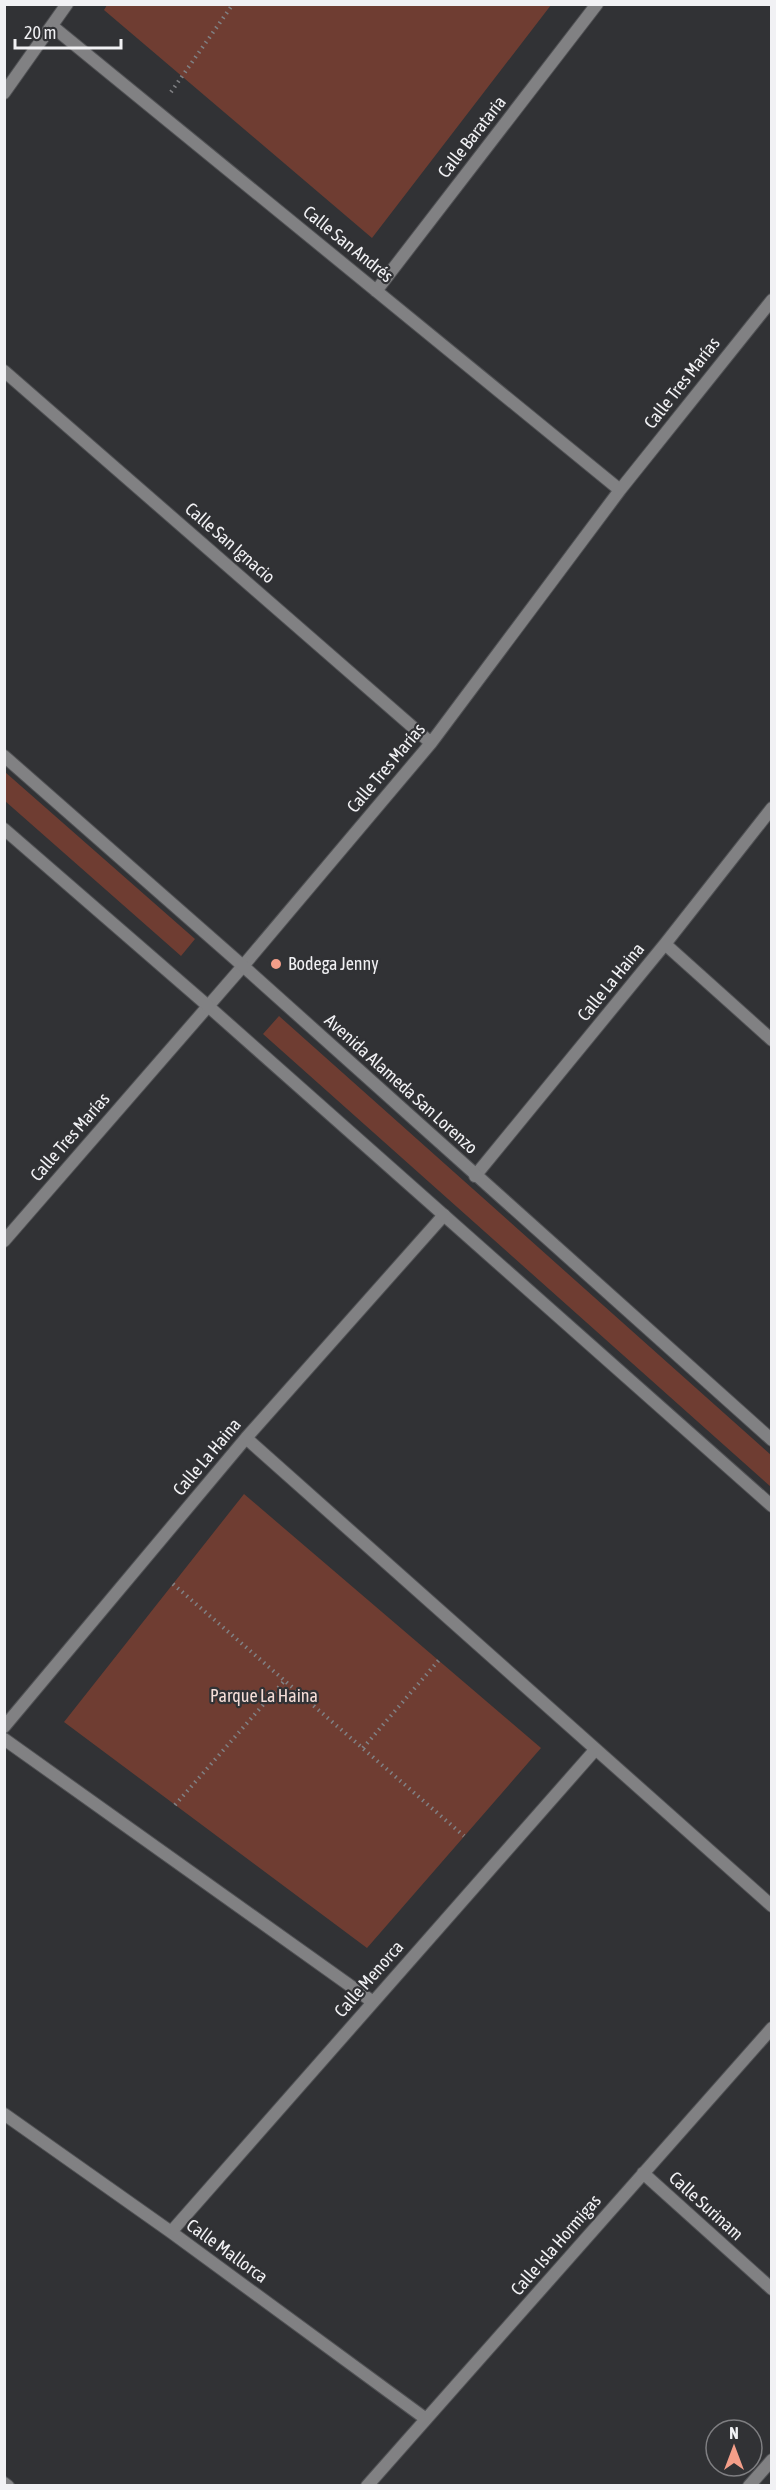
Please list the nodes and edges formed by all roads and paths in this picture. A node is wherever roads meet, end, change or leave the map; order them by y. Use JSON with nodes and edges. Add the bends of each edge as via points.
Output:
{"nodes":[{"id":1,"x":67,"y":4,"type":"edge"},
{"id":2,"x":233,"y":4,"type":"edge"},
{"id":3,"x":597,"y":4,"type":"edge"},
{"id":4,"x":52,"y":26,"type":"junction"},
{"id":5,"x":4,"y":93,"type":"edge"},
{"id":6,"x":157,"y":111,"type":"junction"},
{"id":7,"x":376,"y":291,"type":"junction"},
{"id":8,"x":771,"y":300,"type":"edge"},
{"id":9,"x":4,"y":371,"type":"edge"},
{"id":10,"x":620,"y":490,"type":"junction"},
{"id":11,"x":431,"y":743,"type":"junction"},
{"id":12,"x":4,"y":756,"type":"edge"},
{"id":13,"x":771,"y":808,"type":"edge"},
{"id":14,"x":4,"y":829,"type":"edge"},
{"id":15,"x":665,"y":944,"type":"junction"},
{"id":16,"x":243,"y":966,"type":"junction"},
{"id":17,"x":208,"y":1006,"type":"junction"},
{"id":18,"x":771,"y":1040,"type":"edge"},
{"id":19,"x":475,"y":1176,"type":"junction"},
{"id":20,"x":444,"y":1215,"type":"junction"},
{"id":21,"x":4,"y":1241,"type":"edge"},
{"id":22,"x":246,"y":1438,"type":"junction"},
{"id":23,"x":771,"y":1440,"type":"edge"},
{"id":24,"x":771,"y":1506,"type":"edge"},
{"id":25,"x":173,"y":1584,"type":"dead end"},
{"id":26,"x":439,"y":1660,"type":"dead end"},
{"id":27,"x":285,"y":1680,"type":"junction"},
{"id":28,"x":4,"y":1727,"type":"edge"},
{"id":29,"x":4,"y":1739,"type":"edge"},
{"id":30,"x":362,"y":1748,"type":"junction"},
{"id":31,"x":595,"y":1750,"type":"junction"},
{"id":32,"x":175,"y":1805,"type":"dead end"},
{"id":33,"x":464,"y":1836,"type":"dead end"},
{"id":34,"x":771,"y":1906,"type":"edge"},
{"id":35,"x":373,"y":2002,"type":"junction"},
{"id":36,"x":771,"y":2028,"type":"edge"},
{"id":37,"x":4,"y":2114,"type":"edge"},
{"id":38,"x":643,"y":2173,"type":"junction"},
{"id":39,"x":171,"y":2232,"type":"junction"},
{"id":40,"x":771,"y":2289,"type":"edge"},
{"id":41,"x":426,"y":2419,"type":"junction"},
{"id":42,"x":771,"y":2460,"type":"edge"},
{"id":43,"x":4,"y":2483,"type":"edge"},
{"id":44,"x":8,"y":2486,"type":"edge"},
{"id":45,"x":367,"y":2486,"type":"edge"},
{"id":46,"x":749,"y":2486,"type":"edge"}],
"edges":[{"from":1,"to":4,"type":"street"},
{"from":2,"to":6,"type":"path"},
{"from":3,"to":7,"type":"street","name":"Calle Barataria"},
{"from":4,"to":5,"type":"street"},
{"from":4,"to":6,"type":"street","name":"Calle San Andrés"},
{"from":6,"to":7,"type":"street","name":"Calle San Andrés"},
{"from":7,"to":10,"type":"street","name":"Calle San Andrés"},
{"from":8,"to":10,"type":"street","name":"Calle Tres Marías"},
{"from":9,"to":11,"type":"street","name":"Calle San Ignacio"},
{"from":10,"to":11,"type":"street","name":"Calle Tres Marías"},
{"from":11,"to":16,"type":"street","name":"Calle Tres Marías"},
{"from":12,"to":16,"type":"street","name":"Avenida Alameda San Lorenzo"},
{"from":13,"to":15,"type":"street","name":"Calle La Haina"},
{"from":14,"to":17,"type":"street"},
{"from":15,"to":18,"type":"street"},
{"from":15,"to":19,"type":"street","name":"Calle La Haina"},
{"from":16,"to":17,"type":"street","name":"Calle Tres Marías"},
{"from":16,"to":19,"type":"street","name":"Avenida Alameda San Lorenzo"},
{"from":17,"to":20,"type":"street"},
{"from":17,"to":21,"type":"street","name":"Calle Tres Marías"},
{"from":19,"to":23,"type":"street","name":"Avenida Alameda San Lorenzo"},
{"from":20,"to":22,"type":"street","name":"Calle La Haina"},
{"from":20,"to":24,"type":"street"},
{"from":22,"to":28,"type":"street","name":"Calle La Haina"},
{"from":22,"to":31,"type":"street"},
{"from":25,"to":27,"type":"path"},
{"from":26,"to":30,"type":"path"},
{"from":27,"to":30,"type":"path"},
{"from":27,"to":32,"type":"path"},
{"from":29,"to":35,"type":"street"},
{"from":30,"to":33,"type":"path"},
{"from":31,"to":34,"type":"street"},
{"from":31,"to":35,"type":"street","name":"Calle Menorca"},
{"from":35,"to":39,"type":"street","name":"Calle Menorca"},
{"from":36,"to":38,"type":"street","name":"Calle Isla Hormigas"},
{"from":37,"to":39,"type":"street","name":"Calle Mallorca"},
{"from":38,"to":40,"type":"street","name":"Calle Surinam"},
{"from":38,"to":41,"type":"street","name":"Calle Isla Hormigas"},
{"from":39,"to":41,"type":"street","name":"Calle Mallorca"},
{"from":41,"to":45,"type":"street","name":"Calle Isla Hormigas"},
{"from":42,"to":46,"type":"street"},
{"from":43,"to":44,"type":"street"}]}
